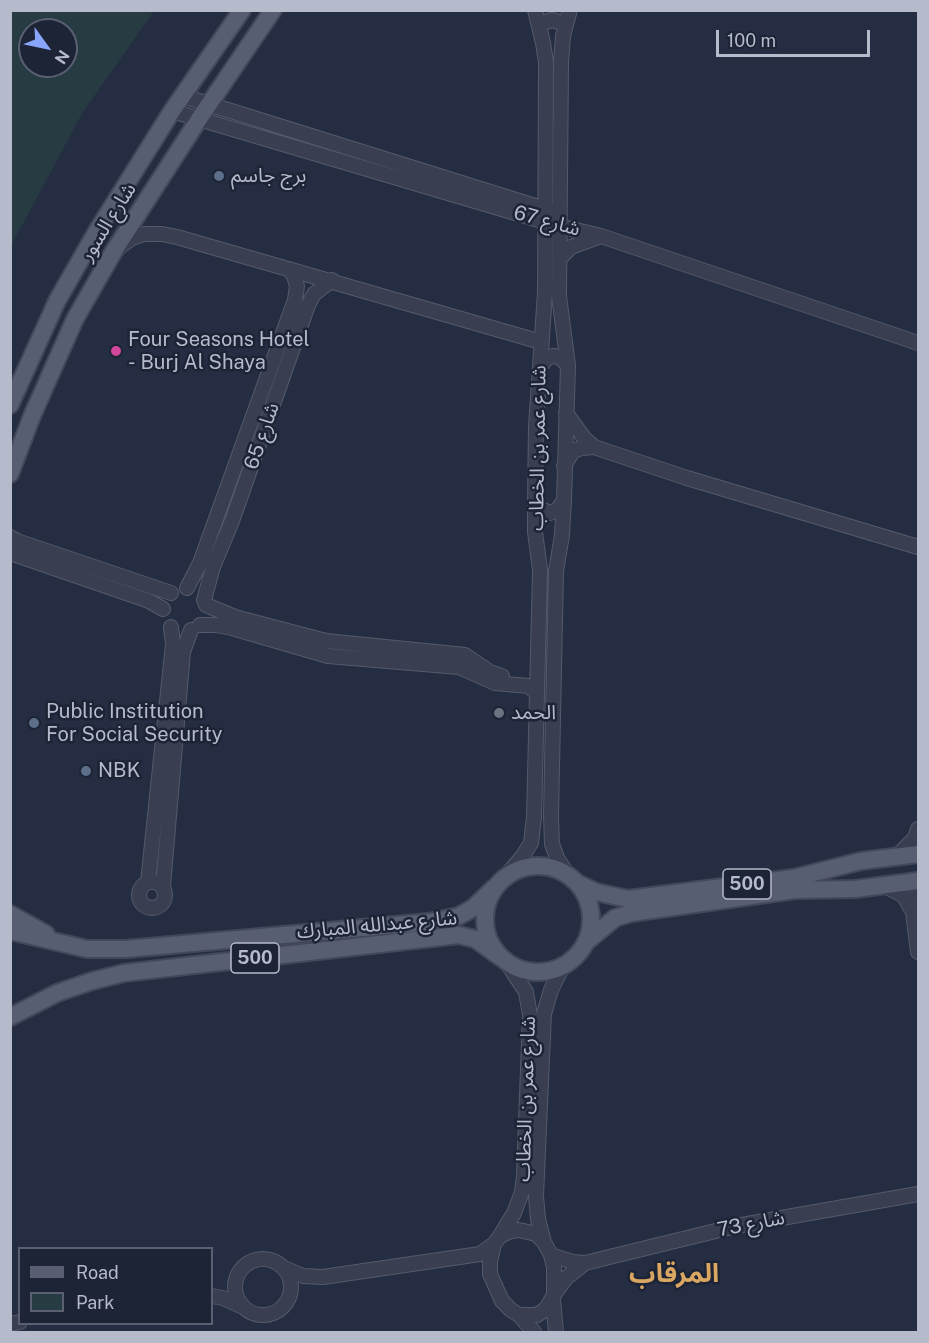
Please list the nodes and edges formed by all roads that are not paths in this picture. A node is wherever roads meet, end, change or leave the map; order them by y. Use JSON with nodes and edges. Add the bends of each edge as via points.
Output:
{"nodes":[{"id":1,"x":242,"y":10,"type":"edge"},
{"id":2,"x":273,"y":10,"type":"edge"},
{"id":3,"x":535,"y":10,"type":"edge"},
{"id":4,"x":568,"y":17,"type":"edge"},
{"id":5,"x":540,"y":24,"type":"junction"},
{"id":6,"x":183,"y":96,"type":"junction"},
{"id":7,"x":210,"y":104,"type":"junction"},
{"id":8,"x":172,"y":111,"type":"junction"},
{"id":9,"x":199,"y":119,"type":"junction"},
{"id":10,"x":544,"y":215,"type":"junction"},
{"id":11,"x":559,"y":220,"type":"junction"},
{"id":12,"x":601,"y":236,"type":"junction"},
{"id":13,"x":114,"y":251,"type":"junction"},
{"id":14,"x":559,"y":259,"type":"junction"},
{"id":15,"x":289,"y":268,"type":"junction"},
{"id":16,"x":332,"y":280,"type":"junction"},
{"id":17,"x":540,"y":342,"type":"junction"},
{"id":18,"x":918,"y":343,"type":"edge"},
{"id":19,"x":567,"y":365,"type":"junction"},
{"id":20,"x":540,"y":368,"type":"junction"},
{"id":21,"x":10,"y":405,"type":"edge"},
{"id":22,"x":566,"y":413,"type":"junction"},
{"id":23,"x":594,"y":447,"type":"junction"},
{"id":24,"x":564,"y":466,"type":"junction"},
{"id":25,"x":10,"y":474,"type":"edge"},
{"id":26,"x":564,"y":501,"type":"junction"},
{"id":27,"x":535,"y":503,"type":"junction"},
{"id":28,"x":10,"y":537,"type":"edge"},
{"id":29,"x":918,"y":547,"type":"edge"},
{"id":30,"x":10,"y":553,"type":"edge"},
{"id":31,"x":187,"y":588,"type":"junction"},
{"id":32,"x":171,"y":593,"type":"junction"},
{"id":33,"x":205,"y":603,"type":"junction"},
{"id":34,"x":163,"y":609,"type":"junction"},
{"id":35,"x":171,"y":627,"type":"junction"},
{"id":36,"x":195,"y":627,"type":"junction"},
{"id":37,"x":538,"y":670,"type":"junction"},
{"id":38,"x":537,"y":693,"type":"junction"},
{"id":39,"x":918,"y":829,"type":"edge"},
{"id":40,"x":918,"y":854,"type":"edge"},
{"id":41,"x":897,"y":856,"type":"junction"},
{"id":42,"x":852,"y":863,"type":"junction"},
{"id":43,"x":573,"y":879,"type":"junction"},
{"id":44,"x":918,"y":881,"type":"edge"},
{"id":45,"x":148,"y":882,"type":"junction"},
{"id":46,"x":499,"y":882,"type":"junction"},
{"id":47,"x":163,"y":886,"type":"junction"},
{"id":48,"x":885,"y":886,"type":"junction"},
{"id":49,"x":855,"y":889,"type":"junction"},
{"id":50,"x":918,"y":892,"type":"edge"},
{"id":51,"x":913,"y":912,"type":"junction"},
{"id":52,"x":10,"y":914,"type":"edge"},
{"id":53,"x":10,"y":931,"type":"edge"},
{"id":54,"x":586,"y":942,"type":"junction"},
{"id":55,"x":62,"y":944,"type":"junction"},
{"id":56,"x":918,"y":952,"type":"edge"},
{"id":57,"x":504,"y":960,"type":"junction"},
{"id":58,"x":563,"y":966,"type":"junction"},
{"id":59,"x":11,"y":1017,"type":"edge"},
{"id":60,"x":918,"y":1194,"type":"edge"},
{"id":61,"x":497,"y":1240,"type":"junction"},
{"id":62,"x":548,"y":1248,"type":"junction"},
{"id":63,"x":472,"y":1255,"type":"junction"},
{"id":64,"x":585,"y":1263,"type":"junction"},
{"id":65,"x":284,"y":1268,"type":"junction"},
{"id":66,"x":238,"y":1273,"type":"junction"},
{"id":67,"x":490,"y":1274,"type":"junction"},
{"id":68,"x":322,"y":1277,"type":"junction"},
{"id":69,"x":213,"y":1293,"type":"edge"},
{"id":70,"x":213,"y":1294,"type":"edge"},
{"id":71,"x":553,"y":1297,"type":"junction"},
{"id":72,"x":286,"y":1304,"type":"junction"},
{"id":73,"x":244,"y":1308,"type":"junction"},
{"id":74,"x":519,"y":1315,"type":"junction"},
{"id":75,"x":534,"y":1332,"type":"edge"},
{"id":76,"x":556,"y":1332,"type":"edge"}],
"edges":[{"from":1,"to":6,"type":"main road","name":"شارع السور"},
{"from":2,"to":7,"type":"main road","name":"شارع السور"},
{"from":3,"to":5,"type":"street","name":"شارع عمر بن الخطاب"},
{"from":4,"to":5,"type":"street"},
{"from":4,"to":11,"type":"street","name":"شارع عمر بن الخطاب","via":[[561,63]]},
{"from":5,"to":10,"type":"street","name":"شارع عمر بن الخطاب","via":[[546,62]]},
{"from":6,"to":7,"type":"street","name":"شارع 67"},
{"from":6,"to":8,"type":"main road","name":"شارع السور"},
{"from":7,"to":9,"type":"main road","name":"شارع السور"},
{"from":7,"to":10,"type":"street","name":"شارع 67"},
{"from":8,"to":9,"type":"street","name":"شارع 67"},
{"from":8,"to":21,"type":"main road","name":"شارع السور","via":[[57,302]]},
{"from":9,"to":10,"type":"street","name":"شارع 67"},
{"from":9,"to":13,"type":"main road","name":"شارع السور"},
{"from":10,"to":11,"type":"street","name":"شارع 67"},
{"from":10,"to":17,"type":"street","name":"شارع عمر بن الخطاب"},
{"from":11,"to":12,"type":"street","name":"شارع 67"},
{"from":11,"to":14,"type":"street","name":"شارع عمر بن الخطاب"},
{"from":12,"to":14,"type":"street","via":[[572,247]]},
{"from":12,"to":18,"type":"street","name":"شارع 67"},
{"from":13,"to":15,"type":"street","via":[[132,238],[162,234]]},
{"from":13,"to":25,"type":"main road","name":"شارع السور","via":[[71,328]]},
{"from":14,"to":19,"type":"street","name":"شارع عمر بن الخطاب"},
{"from":15,"to":16,"type":"street"},
{"from":15,"to":31,"type":"street","name":"شارع 65","via":[[297,286],[295,300],[200,563]]},
{"from":16,"to":17,"type":"street"},
{"from":16,"to":33,"type":"street","name":"شارع 65","via":[[314,294],[308,305],[213,567]]},
{"from":17,"to":20,"type":"street","name":"شارع عمر بن الخطاب"},
{"from":19,"to":20,"type":"street","via":[[553,356]]},
{"from":19,"to":22,"type":"street","name":"شارع عمر بن الخطاب"},
{"from":20,"to":27,"type":"street","name":"شارع عمر بن الخطاب"},
{"from":22,"to":23,"type":"street"},
{"from":22,"to":24,"type":"street","name":"شارع عمر بن الخطاب"},
{"from":23,"to":24,"type":"street","via":[[573,451]]},
{"from":23,"to":29,"type":"street"},
{"from":24,"to":26,"type":"street","name":"شارع عمر بن الخطاب"},
{"from":26,"to":27,"type":"street","via":[[550,513]]},
{"from":26,"to":43,"type":"street","name":"شارع عمر بن الخطاب","via":[[556,571],[551,816],[552,844]]},
{"from":27,"to":37,"type":"street","name":"شارع عمر بن الخطاب","via":[[540,570]]},
{"from":28,"to":32,"type":"street"},
{"from":30,"to":34,"type":"street"},
{"from":31,"to":32,"type":"street"},
{"from":31,"to":33,"type":"street","via":[[197,592]]},
{"from":32,"to":34,"type":"street"},
{"from":33,"to":36,"type":"street","via":[[205,616]]},
{"from":33,"to":37,"type":"street","via":[[235,617],[326,641],[459,654],[505,676],[529,677]]},
{"from":34,"to":35,"type":"street"},
{"from":35,"to":36,"type":"street","via":[[184,631]]},
{"from":35,"to":45,"type":"street","via":[[173,644]]},
{"from":36,"to":38,"type":"street","via":[[232,628],[328,656],[459,667],[495,682],[528,686]]},
{"from":36,"to":47,"type":"street","via":[[183,652]]},
{"from":37,"to":38,"type":"street","name":"شارع عمر بن الخطاب"},
{"from":38,"to":46,"type":"street","name":"شارع عمر بن الخطاب","via":[[531,843]]},
{"from":39,"to":41,"type":"street","via":[[915,838]]},
{"from":40,"to":41,"type":"main road","number":"500"},
{"from":41,"to":42,"type":"main road","number":"500"},
{"from":42,"to":43,"type":"main road","number":"500","via":[[794,878],[628,899],[596,892]]},
{"from":42,"to":49,"type":"main road","via":[[846,874]]},
{"from":43,"to":46,"type":"main road","number":"500","via":[[553,868],[536,865],[520,868]]},
{"from":43,"to":54,"type":"main road","via":[[591,911]]},
{"from":44,"to":48,"type":"main road","number":"500"},
{"from":45,"to":47,"type":"street"},
{"from":45,"to":47,"type":"street","via":[[139,895],[149,908],[164,902]]},
{"from":46,"to":55,"type":"main road","name":"شارع عبدالله المبارك","number":"500","via":[[473,908],[459,916],[429,922],[126,949],[97,950]]},
{"from":46,"to":57,"type":"main road","via":[[486,905],[484,924],[489,942]]},
{"from":48,"to":49,"type":"main road","number":"500"},
{"from":48,"to":51,"type":"street","via":[[904,896]]},
{"from":49,"to":54,"type":"main road","number":"500","via":[[795,890],[631,913],[615,918]]},
{"from":50,"to":51,"type":"street"},
{"from":51,"to":56,"type":"street"},
{"from":52,"to":55,"type":"main road"},
{"from":53,"to":55,"type":"main road","name":"شارع عبدالله المبارك","number":"500"},
{"from":54,"to":58,"type":"main road","number":"500"},
{"from":57,"to":58,"type":"main road","number":"500","via":[[534,972]]},
{"from":57,"to":59,"type":"main road","name":"شارع عبدالله المبارك","number":"500","via":[[475,939],[459,935],[147,970],[57,993]]},
{"from":57,"to":61,"type":"street","name":"شارع عمر بن الخطاب","via":[[526,992],[530,1026],[523,1184],[514,1213]]},
{"from":58,"to":62,"type":"street","name":"شارع عمر بن الخطاب","via":[[544,1014],[536,1196],[538,1219]]},
{"from":60,"to":64,"type":"street","name":"شارع 73","via":[[736,1226]]},
{"from":61,"to":62,"type":"street","via":[[511,1231],[528,1231]]},
{"from":61,"to":63,"type":"street","via":[[488,1250]]},
{"from":61,"to":67,"type":"street"},
{"from":62,"to":64,"type":"street","name":"شارع 73","via":[[573,1262]]},
{"from":62,"to":71,"type":"street","via":[[555,1279]]},
{"from":63,"to":67,"type":"street"},
{"from":63,"to":68,"type":"street"},
{"from":64,"to":71,"type":"street","name":"شارع 73","via":[[566,1278]]},
{"from":65,"to":66,"type":"street","via":[[277,1262],[260,1259],[251,1261]]},
{"from":65,"to":68,"type":"street","via":[[303,1276]]},
{"from":65,"to":72,"type":"street","via":[[291,1286]]},
{"from":66,"to":69,"type":"street"},
{"from":66,"to":73,"type":"street","via":[[235,1292]]},
{"from":67,"to":74,"type":"street","via":[[502,1300]]},
{"from":68,"to":72,"type":"street","via":[[302,1287]]},
{"from":70,"to":73,"type":"street"},
{"from":71,"to":74,"type":"street","via":[[537,1315]]},
{"from":71,"to":76,"type":"street"},
{"from":72,"to":73,"type":"street","via":[[261,1315]]},
{"from":74,"to":75,"type":"street"}]}
